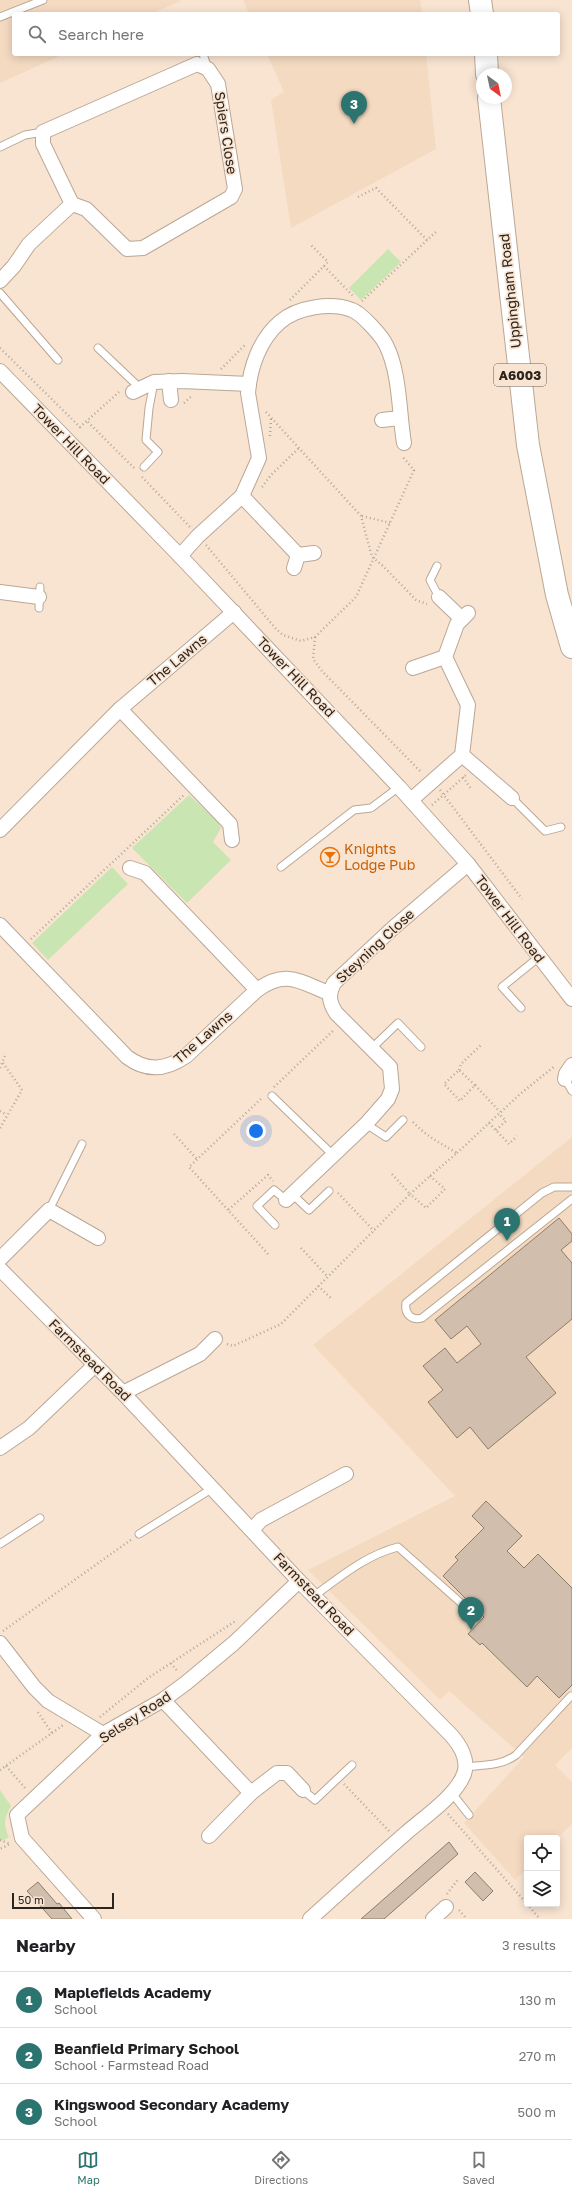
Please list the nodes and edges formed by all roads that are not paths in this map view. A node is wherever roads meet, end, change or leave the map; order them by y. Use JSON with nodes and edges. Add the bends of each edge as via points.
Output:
{"nodes":[{"id":1,"x":43,"y":0,"type":"edge"},
{"id":2,"x":480,"y":0,"type":"edge"},
{"id":3,"x":12,"y":12,"type":"edge"},
{"id":4,"x":13,"y":12,"type":"edge"},
{"id":5,"x":482,"y":12,"type":"edge"},
{"id":6,"x":0,"y":17,"type":"edge"},
{"id":7,"x":204,"y":56,"type":"edge"},
{"id":8,"x":486,"y":56,"type":"edge"},
{"id":9,"x":487,"y":68,"type":"edge"},
{"id":10,"x":208,"y":69,"type":"junction"},
{"id":11,"x":490,"y":104,"type":"edge"},
{"id":12,"x":43,"y":132,"type":"junction"},
{"id":13,"x":0,"y":147,"type":"edge"},
{"id":14,"x":72,"y":204,"type":"junction"},
{"id":15,"x":0,"y":281,"type":"edge"},
{"id":16,"x":0,"y":293,"type":"edge"},
{"id":17,"x":98,"y":348,"type":"dead end"},
{"id":18,"x":58,"y":360,"type":"dead end"},
{"id":19,"x":0,"y":371,"type":"edge"},
{"id":20,"x":154,"y":382,"type":"junction"},
{"id":21,"x":169,"y":382,"type":"junction"},
{"id":22,"x":248,"y":388,"type":"junction"},
{"id":23,"x":137,"y":391,"type":"joint"},
{"id":24,"x":171,"y":400,"type":"dead end"},
{"id":25,"x":400,"y":418,"type":"junction"},
{"id":26,"x":382,"y":420,"type":"dead end"},
{"id":27,"x":404,"y":444,"type":"road end"},
{"id":28,"x":144,"y":467,"type":"dead end"},
{"id":29,"x":246,"y":500,"type":"junction"},
{"id":30,"x":314,"y":553,"type":"dead end"},
{"id":31,"x":180,"y":556,"type":"junction"},
{"id":32,"x":437,"y":566,"type":"dead end"},
{"id":33,"x":0,"y":592,"type":"edge"},
{"id":34,"x":39,"y":597,"type":"dead end"},
{"id":35,"x":439,"y":597,"type":"joint"},
{"id":36,"x":234,"y":612,"type":"junction"},
{"id":37,"x":572,"y":648,"type":"edge"},
{"id":38,"x":445,"y":657,"type":"junction"},
{"id":39,"x":413,"y":668,"type":"dead end"},
{"id":40,"x":120,"y":709,"type":"junction"},
{"id":41,"x":462,"y":755,"type":"junction"},
{"id":42,"x":399,"y":787,"type":"junction"},
{"id":43,"x":512,"y":798,"type":"joint"},
{"id":44,"x":411,"y":800,"type":"junction"},
{"id":45,"x":561,"y":827,"type":"dead end"},
{"id":46,"x":0,"y":830,"type":"edge"},
{"id":47,"x":232,"y":840,"type":"dead end"},
{"id":48,"x":468,"y":864,"type":"junction"},
{"id":49,"x":281,"y":867,"type":"dead end"},
{"id":50,"x":130,"y":868,"type":"dead end"},
{"id":51,"x":0,"y":924,"type":"edge"},
{"id":52,"x":539,"y":956,"type":"junction"},
{"id":53,"x":257,"y":990,"type":"junction"},
{"id":54,"x":330,"y":993,"type":"junction"},
{"id":55,"x":572,"y":999,"type":"edge"},
{"id":56,"x":521,"y":1008,"type":"dead end"},
{"id":57,"x":421,"y":1047,"type":"dead end"},
{"id":58,"x":372,"y":1048,"type":"junction"},
{"id":59,"x":572,"y":1065,"type":"edge"},
{"id":60,"x":569,"y":1085,"type":"edge"},
{"id":61,"x":272,"y":1096,"type":"dead end"},
{"id":62,"x":403,"y":1120,"type":"dead end"},
{"id":63,"x":366,"y":1124,"type":"junction"},
{"id":64,"x":82,"y":1144,"type":"dead end"},
{"id":65,"x":333,"y":1155,"type":"junction"},
{"id":66,"x":572,"y":1187,"type":"edge"},
{"id":67,"x":329,"y":1191,"type":"dead end"},
{"id":68,"x":289,"y":1197,"type":"junction"},
{"id":69,"x":572,"y":1199,"type":"edge"},
{"id":70,"x":49,"y":1210,"type":"junction"},
{"id":71,"x":275,"y":1225,"type":"dead end"},
{"id":72,"x":98,"y":1238,"type":"dead end"},
{"id":73,"x":0,"y":1259,"type":"edge"},
{"id":74,"x":0,"y":1269,"type":"edge"},
{"id":75,"x":216,"y":1340,"type":"road end"},
{"id":76,"x":95,"y":1365,"type":"junction"},
{"id":77,"x":122,"y":1393,"type":"junction"},
{"id":78,"x":0,"y":1448,"type":"edge"},
{"id":79,"x":346,"y":1474,"type":"dead end"},
{"id":80,"x":213,"y":1488,"type":"junction"},
{"id":81,"x":40,"y":1518,"type":"dead end"},
{"id":82,"x":252,"y":1530,"type":"junction"},
{"id":83,"x":139,"y":1534,"type":"road end"},
{"id":84,"x":0,"y":1544,"type":"edge"},
{"id":85,"x":299,"y":1581,"type":"junction"},
{"id":86,"x":314,"y":1596,"type":"junction"},
{"id":87,"x":470,"y":1611,"type":"dead end"},
{"id":88,"x":0,"y":1643,"type":"edge"},
{"id":89,"x":571,"y":1696,"type":"dead end"},
{"id":90,"x":163,"y":1700,"type":"junction"},
{"id":91,"x":103,"y":1734,"type":"junction"},
{"id":92,"x":352,"y":1765,"type":"dead end"},
{"id":93,"x":465,"y":1767,"type":"junction"},
{"id":94,"x":303,"y":1790,"type":"joint"},
{"id":95,"x":451,"y":1792,"type":"junction"},
{"id":96,"x":251,"y":1793,"type":"junction"},
{"id":97,"x":469,"y":1815,"type":"dead end"},
{"id":98,"x":209,"y":1836,"type":"dead end"},
{"id":99,"x":94,"y":1919,"type":"edge"},
{"id":100,"x":310,"y":1919,"type":"edge"}],
"edges":[{"from":1,"to":4,"type":"lane"},
{"from":2,"to":5,"type":"highway"},
{"from":3,"to":6,"type":"lane"},
{"from":7,"to":10,"type":"lane"},
{"from":8,"to":9,"type":"highway"},
{"from":10,"to":12,"type":"street","via":[[197,64]]},
{"from":10,"to":14,"type":"street","name":"Spiers Close","via":[[218,84],[235,189],[231,198],[144,248],[127,249],[86,210]]},
{"from":11,"to":37,"type":"highway","name":"Uppingham Road","number":"A6003","via":[[528,445],[557,595]]},
{"from":12,"to":13,"type":"lane","via":[[25,135]]},
{"from":12,"to":14,"type":"street","via":[[43,144]]},
{"from":14,"to":15,"type":"street","via":[[30,244]]},
{"from":16,"to":18,"type":"lane"},
{"from":17,"to":23,"type":"lane"},
{"from":19,"to":31,"type":"street","name":"Tower Hill Road"},
{"from":20,"to":21,"type":"street"},
{"from":20,"to":23,"type":"street"},
{"from":20,"to":28,"type":"lane","via":[[146,440],[158,452]]},
{"from":21,"to":22,"type":"street"},
{"from":21,"to":24,"type":"street"},
{"from":22,"to":25,"type":"street","via":[[263,341],[280,321],[306,309],[328,305],[353,310],[386,344],[395,373]]},
{"from":22,"to":29,"type":"street","via":[[259,458]]},
{"from":25,"to":26,"type":"street"},
{"from":25,"to":27,"type":"street"},
{"from":29,"to":30,"type":"street","via":[[296,561]]},
{"from":29,"to":31,"type":"street","via":[[198,536]]},
{"from":31,"to":36,"type":"street","name":"Tower Hill Road"},
{"from":32,"to":35,"type":"lane","via":[[430,580]]},
{"from":33,"to":34,"type":"street"},
{"from":35,"to":38,"type":"street","via":[[465,616],[457,624]]},
{"from":36,"to":40,"type":"street","name":"The Lawns"},
{"from":36,"to":42,"type":"street","name":"Tower Hill Road"},
{"from":38,"to":39,"type":"street"},
{"from":38,"to":41,"type":"street","via":[[468,705]]},
{"from":40,"to":46,"type":"street","name":"The Lawns"},
{"from":40,"to":47,"type":"street","via":[[230,824]]},
{"from":41,"to":43,"type":"street"},
{"from":41,"to":44,"type":"street"},
{"from":42,"to":44,"type":"street","name":"Tower Hill Road"},
{"from":42,"to":49,"type":"lane","via":[[372,808],[354,810]]},
{"from":43,"to":45,"type":"lane","via":[[545,831]]},
{"from":44,"to":48,"type":"street","name":"Tower Hill Road"},
{"from":48,"to":52,"type":"street","name":"Tower Hill Road"},
{"from":48,"to":54,"type":"street","name":"Steyning Close","via":[[334,983]]},
{"from":50,"to":53,"type":"street","via":[[145,873]]},
{"from":51,"to":53,"type":"street","name":"The Lawns","via":[[127,1057],[151,1068],[174,1065]]},
{"from":52,"to":55,"type":"street","name":"Tower Hill Road"},
{"from":52,"to":56,"type":"lane","via":[[502,987]]},
{"from":53,"to":54,"type":"street","name":"The Lawns","via":[[268,982],[282,978],[296,979]]},
{"from":54,"to":58,"type":"street","name":"Steyning Close","via":[[330,1003]]},
{"from":57,"to":58,"type":"lane","via":[[398,1023]]},
{"from":58,"to":63,"type":"street","name":"Steyning Close","via":[[390,1067],[392,1089],[388,1099]]},
{"from":59,"to":60,"type":"street","via":[[566,1074]]},
{"from":61,"to":65,"type":"lane"},
{"from":62,"to":63,"type":"lane","via":[[386,1137]]},
{"from":63,"to":65,"type":"street","name":"Steyning Close"},
{"from":64,"to":70,"type":"lane"},
{"from":65,"to":68,"type":"street","name":"Steyning Close"},
{"from":66,"to":69,"type":"lane","via":[[554,1187],[542,1193],[406,1303],[404,1309],[408,1316],[417,1320],[422,1318]]},
{"from":67,"to":68,"type":"lane","via":[[309,1210]]},
{"from":68,"to":71,"type":"lane","via":[[274,1190],[257,1206]]},
{"from":70,"to":72,"type":"street"},
{"from":70,"to":73,"type":"street"},
{"from":74,"to":76,"type":"street","name":"Farmstead Road"},
{"from":75,"to":77,"type":"street","via":[[200,1354]]},
{"from":76,"to":77,"type":"street","name":"Farmstead Road"},
{"from":76,"to":78,"type":"street","via":[[30,1428]]},
{"from":77,"to":80,"type":"street","name":"Farmstead Road"},
{"from":79,"to":82,"type":"street","via":[[261,1520]]},
{"from":80,"to":82,"type":"street","name":"Farmstead Road"},
{"from":80,"to":83,"type":"lane"},
{"from":81,"to":84,"type":"lane"},
{"from":82,"to":85,"type":"street","name":"Farmstead Road"},
{"from":85,"to":86,"type":"street","name":"Farmstead Road"},
{"from":85,"to":90,"type":"street","name":"Selsey Road","via":[[229,1647]]},
{"from":86,"to":87,"type":"lane","via":[[349,1570],[381,1551],[398,1547]]},
{"from":86,"to":93,"type":"street","name":"Farmstead Road","via":[[455,1740],[464,1757]]},
{"from":88,"to":91,"type":"street","via":[[48,1701]]},
{"from":89,"to":93,"type":"lane","via":[[516,1755],[496,1764]]},
{"from":90,"to":91,"type":"street","name":"Selsey Road"},
{"from":90,"to":96,"type":"street"},
{"from":91,"to":99,"type":"street","name":"Selsey Road","via":[[17,1815],[22,1838]]},
{"from":92,"to":94,"type":"lane","via":[[315,1800]]},
{"from":93,"to":95,"type":"street","via":[[462,1779]]},
{"from":94,"to":96,"type":"street","via":[[287,1773],[278,1773]]},
{"from":95,"to":97,"type":"lane"},
{"from":95,"to":100,"type":"street"},
{"from":96,"to":98,"type":"street"}]}
